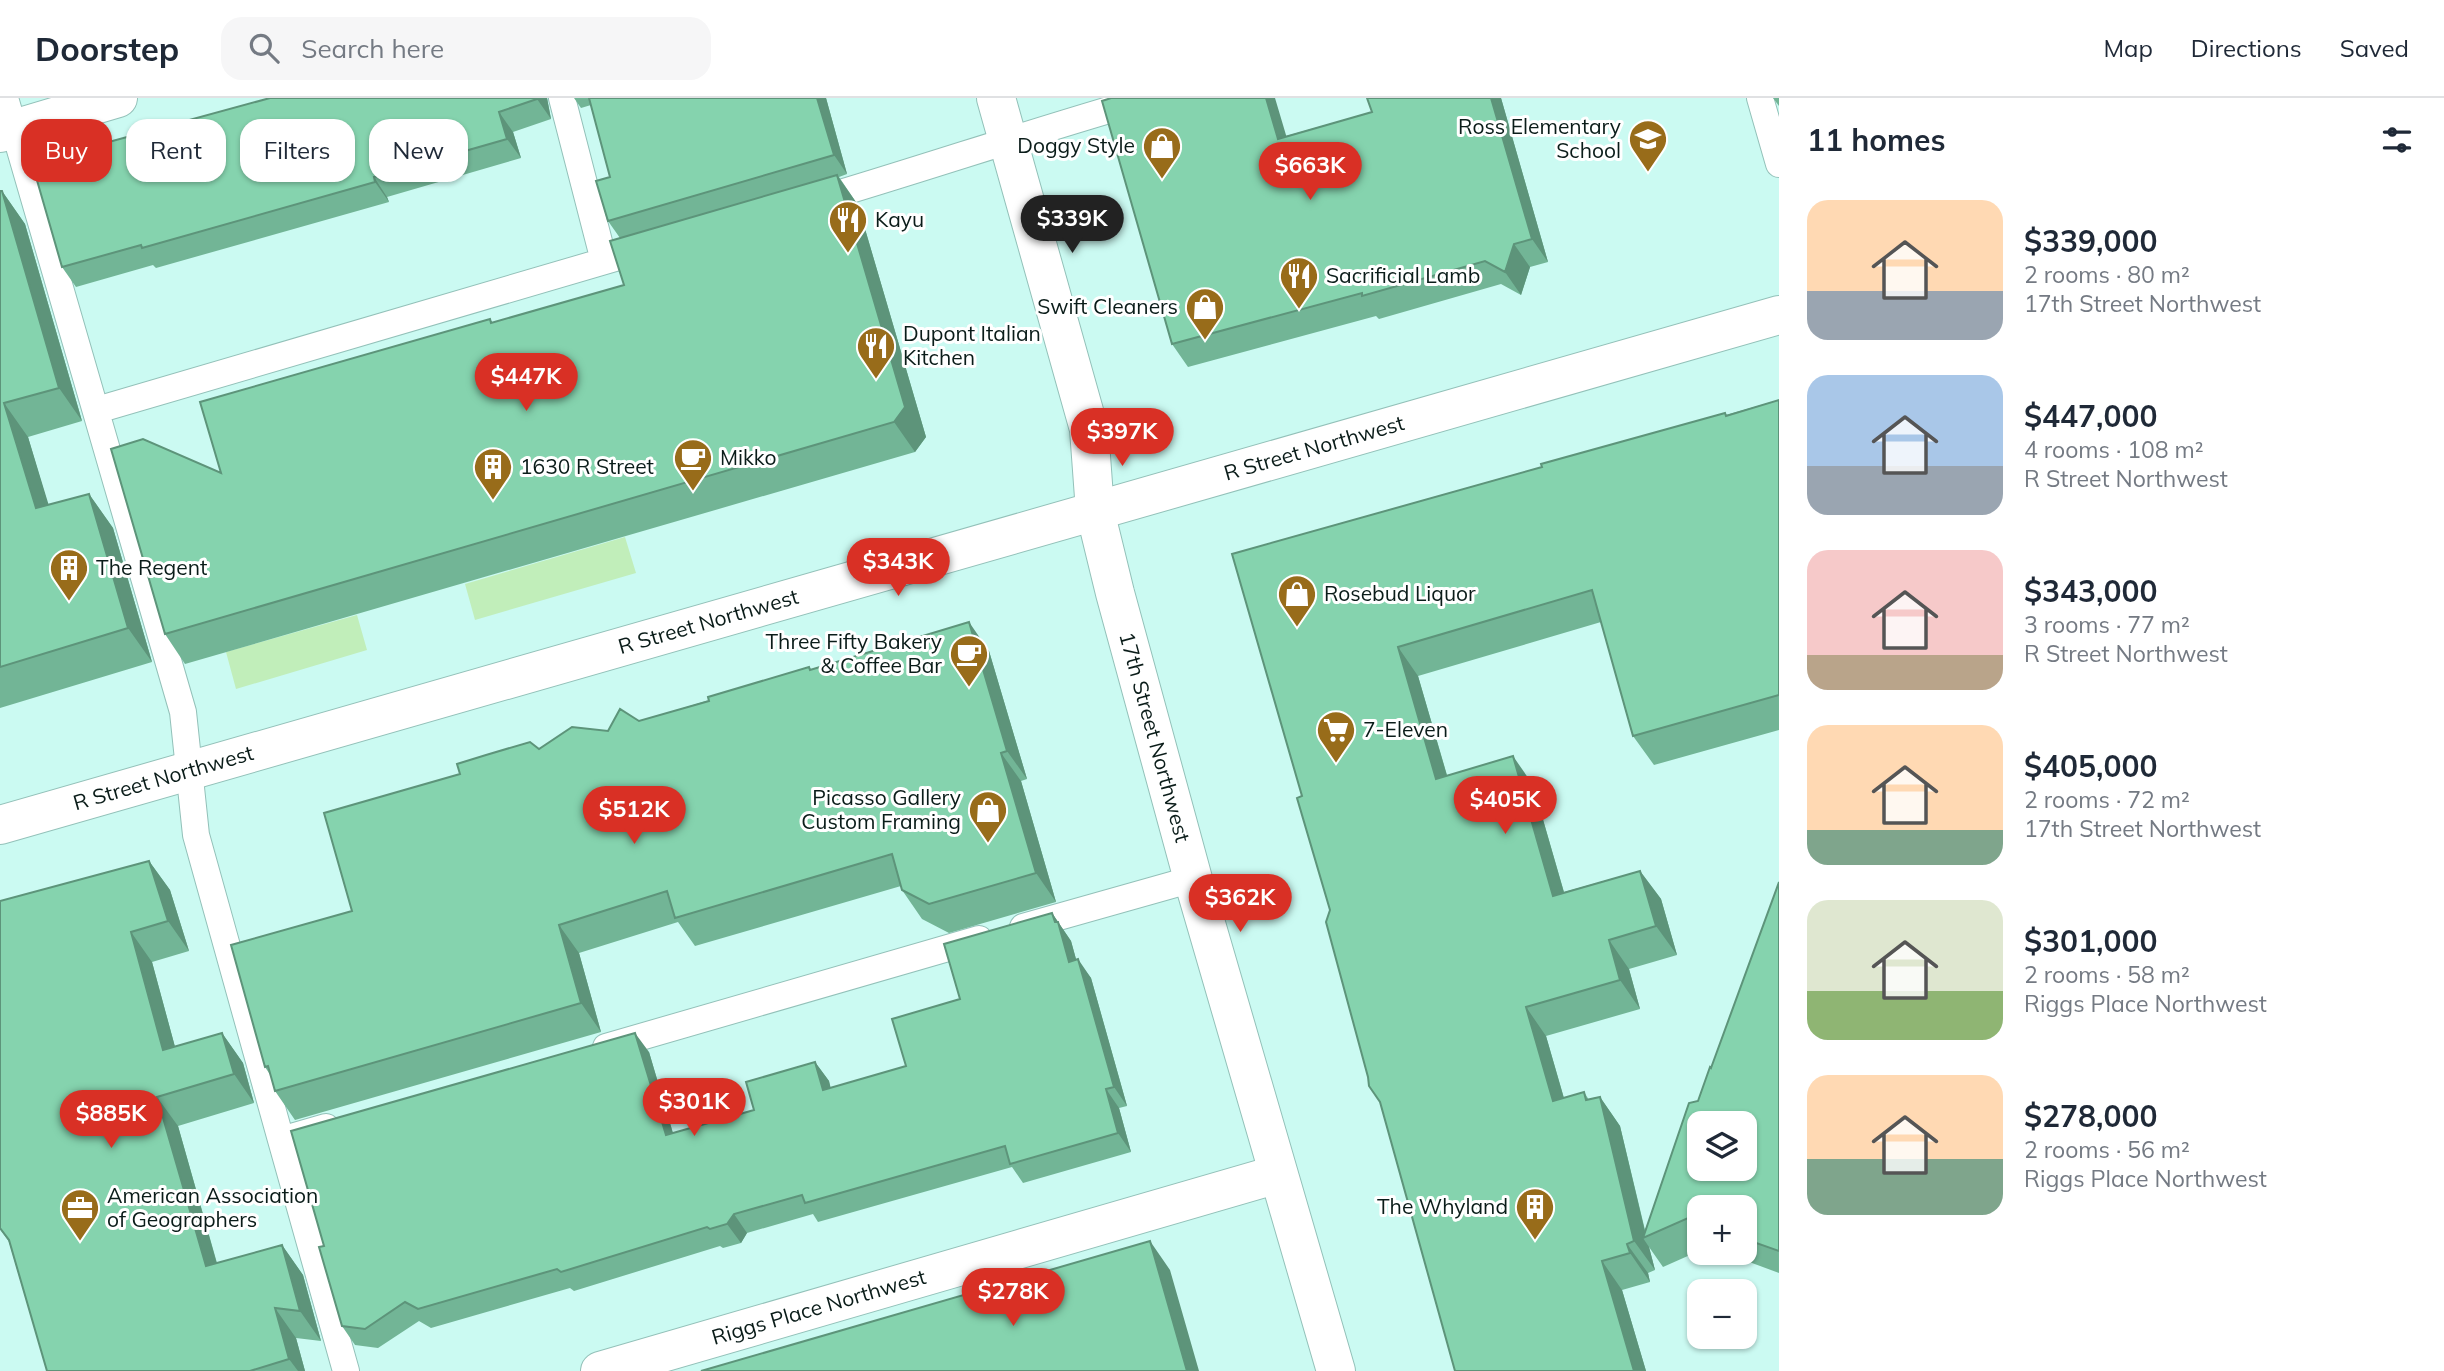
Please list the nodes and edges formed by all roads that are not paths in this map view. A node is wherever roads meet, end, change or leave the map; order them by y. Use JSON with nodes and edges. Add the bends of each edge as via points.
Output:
{"nodes":[{"id":1,"x":118,"y":98,"type":"edge"},
{"id":2,"x":562,"y":98,"type":"edge"},
{"id":3,"x":996,"y":98,"type":"edge"},
{"id":4,"x":1150,"y":98,"type":"edge"},
{"id":5,"x":1760,"y":98,"type":"edge"},
{"id":6,"x":6,"y":120,"type":"edge"},
{"id":7,"x":1009,"y":139,"type":"junction"},
{"id":8,"x":1779,"y":164,"type":"edge"},
{"id":9,"x":789,"y":208,"type":"edge"},
{"id":10,"x":670,"y":242,"type":"edge"},
{"id":11,"x":604,"y":261,"type":"junction"},
{"id":12,"x":1779,"y":316,"type":"edge"},
{"id":13,"x":97,"y":410,"type":"junction"},
{"id":14,"x":1095,"y":511,"type":"junction"},
{"id":15,"x":188,"y":771,"type":"junction"},
{"id":16,"x":0,"y":825,"type":"edge"},
{"id":17,"x":1193,"y":879,"type":"junction"},
{"id":18,"x":587,"y":1052,"type":"edge"},
{"id":19,"x":348,"y":1121,"type":"edge"},
{"id":20,"x":281,"y":1140,"type":"junction"},
{"id":21,"x":1278,"y":1174,"type":"junction"},
{"id":22,"x":346,"y":1371,"type":"edge"},
{"id":23,"x":600,"y":1371,"type":"edge"},
{"id":24,"x":1336,"y":1371,"type":"edge"}],
"edges":[{"from":1,"to":6,"type":"main road"},
{"from":2,"to":11,"type":"lane"},
{"from":3,"to":7,"type":"main road","name":"17th Street Northwest"},
{"from":4,"to":7,"type":"lane"},
{"from":5,"to":8,"type":"lane"},
{"from":6,"to":13,"type":"lane"},
{"from":7,"to":9,"type":"lane"},
{"from":7,"to":14,"type":"main road","name":"17th Street Northwest","via":[[1089,429]]},
{"from":10,"to":11,"type":"lane"},
{"from":11,"to":13,"type":"lane"},
{"from":12,"to":14,"type":"main road","name":"R Street Northwest"},
{"from":13,"to":15,"type":"lane","via":[[183,712]]},
{"from":14,"to":15,"type":"main road","name":"R Street Northwest"},
{"from":14,"to":17,"type":"main road","name":"17th Street Northwest"},
{"from":15,"to":16,"type":"main road","name":"R Street Northwest"},
{"from":15,"to":20,"type":"lane","via":[[196,835]]},
{"from":17,"to":18,"type":"lane"},
{"from":17,"to":21,"type":"main road","name":"17th Street Northwest"},
{"from":19,"to":20,"type":"lane"},
{"from":20,"to":22,"type":"lane"},
{"from":21,"to":23,"type":"main road","name":"Riggs Place Northwest"},
{"from":21,"to":24,"type":"main road","name":"17th Street Northwest"}]}
